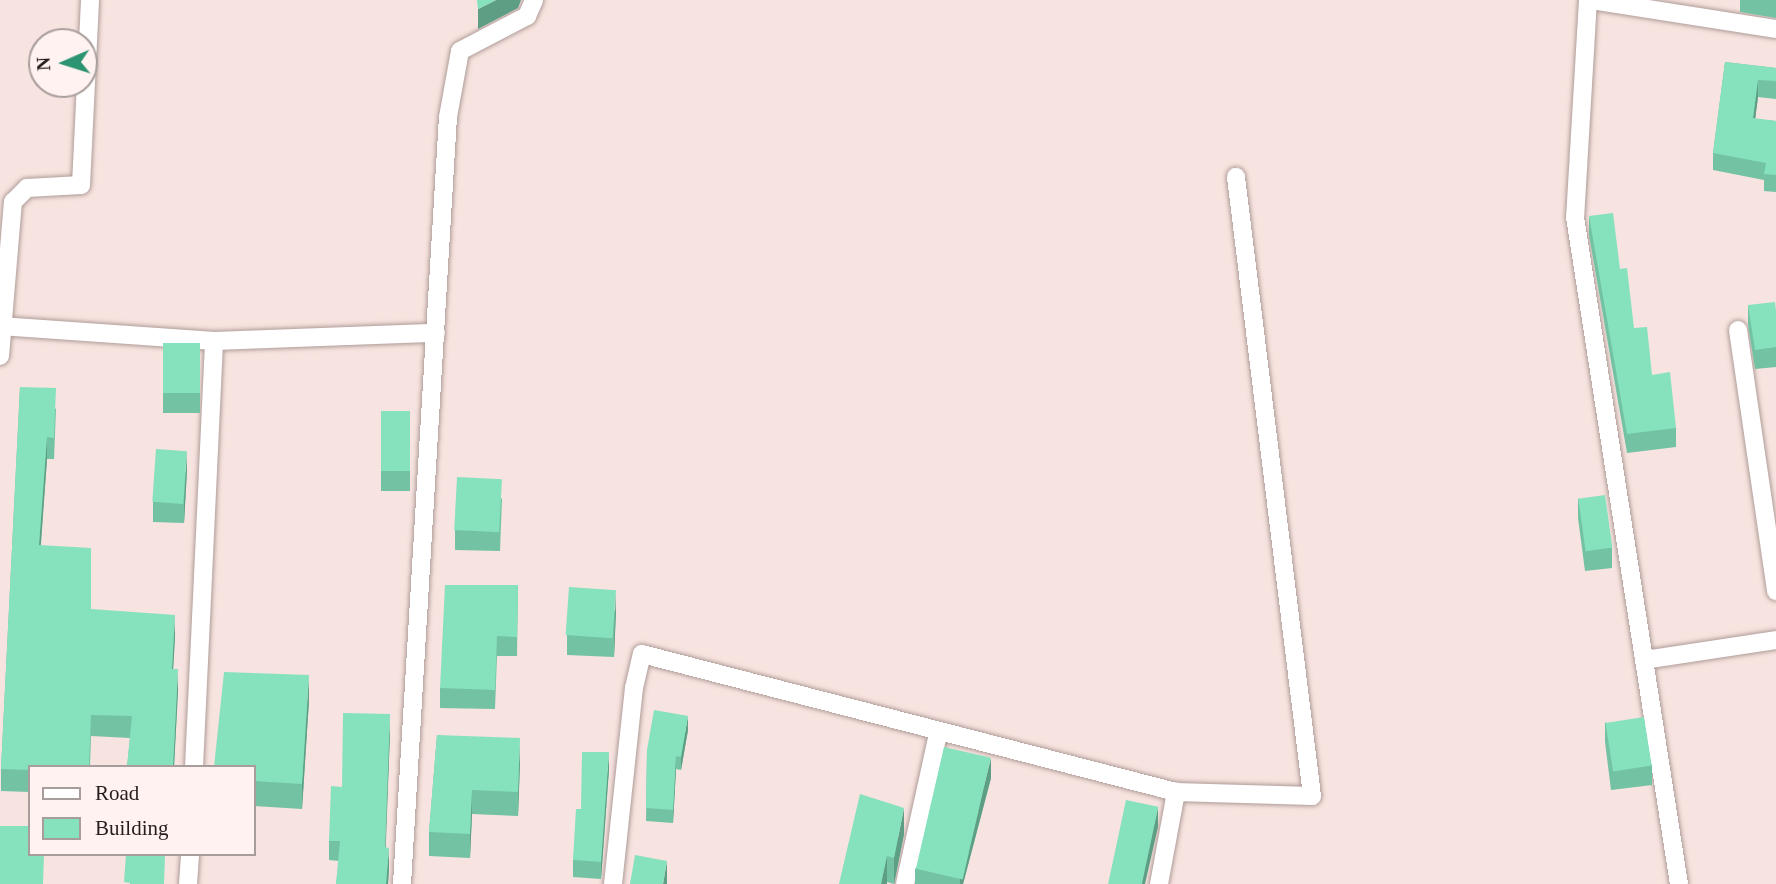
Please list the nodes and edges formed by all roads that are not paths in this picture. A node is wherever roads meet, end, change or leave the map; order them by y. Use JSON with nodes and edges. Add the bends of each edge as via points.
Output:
{"nodes":[{"id":1,"x":90,"y":0,"type":"edge"},
{"id":2,"x":534,"y":0,"type":"edge"},
{"id":3,"x":1590,"y":0,"type":"edge"},
{"id":4,"x":1776,"y":29,"type":"edge"},
{"id":5,"x":1236,"y":177,"type":"dead end"},
{"id":6,"x":1,"y":326,"type":"edge"},
{"id":7,"x":1738,"y":330,"type":"dead end"},
{"id":8,"x":436,"y":333,"type":"junction"},
{"id":9,"x":214,"y":341,"type":"junction"},
{"id":10,"x":0,"y":356,"type":"edge"},
{"id":11,"x":1776,"y":591,"type":"edge"},
{"id":12,"x":1776,"y":640,"type":"edge"},
{"id":13,"x":1644,"y":660,"type":"junction"},
{"id":14,"x":938,"y":734,"type":"junction"},
{"id":15,"x":194,"y":765,"type":"edge"},
{"id":16,"x":1176,"y":792,"type":"junction"},
{"id":17,"x":190,"y":856,"type":"edge"},
{"id":18,"x":188,"y":884,"type":"edge"},
{"id":19,"x":402,"y":884,"type":"edge"},
{"id":20,"x":613,"y":884,"type":"edge"},
{"id":21,"x":905,"y":884,"type":"edge"},
{"id":22,"x":1159,"y":884,"type":"edge"},
{"id":23,"x":1679,"y":884,"type":"edge"}],
"edges":[{"from":1,"to":6,"type":"street","via":[[81,185],[27,188],[13,202]]},
{"from":2,"to":8,"type":"street","via":[[527,16],[460,51],[449,117]]},
{"from":3,"to":4,"type":"street"},
{"from":3,"to":13,"type":"street","via":[[1575,217]]},
{"from":5,"to":16,"type":"street","via":[[1312,796]]},
{"from":6,"to":9,"type":"street"},
{"from":6,"to":10,"type":"street"},
{"from":7,"to":11,"type":"street"},
{"from":8,"to":9,"type":"street"},
{"from":8,"to":19,"type":"street"},
{"from":9,"to":15,"type":"street"},
{"from":12,"to":13,"type":"street"},
{"from":13,"to":23,"type":"street"},
{"from":14,"to":16,"type":"street"},
{"from":14,"to":20,"type":"street","via":[[642,654],[634,688]]},
{"from":14,"to":21,"type":"street"},
{"from":16,"to":22,"type":"street"},
{"from":17,"to":18,"type":"street"}]}
